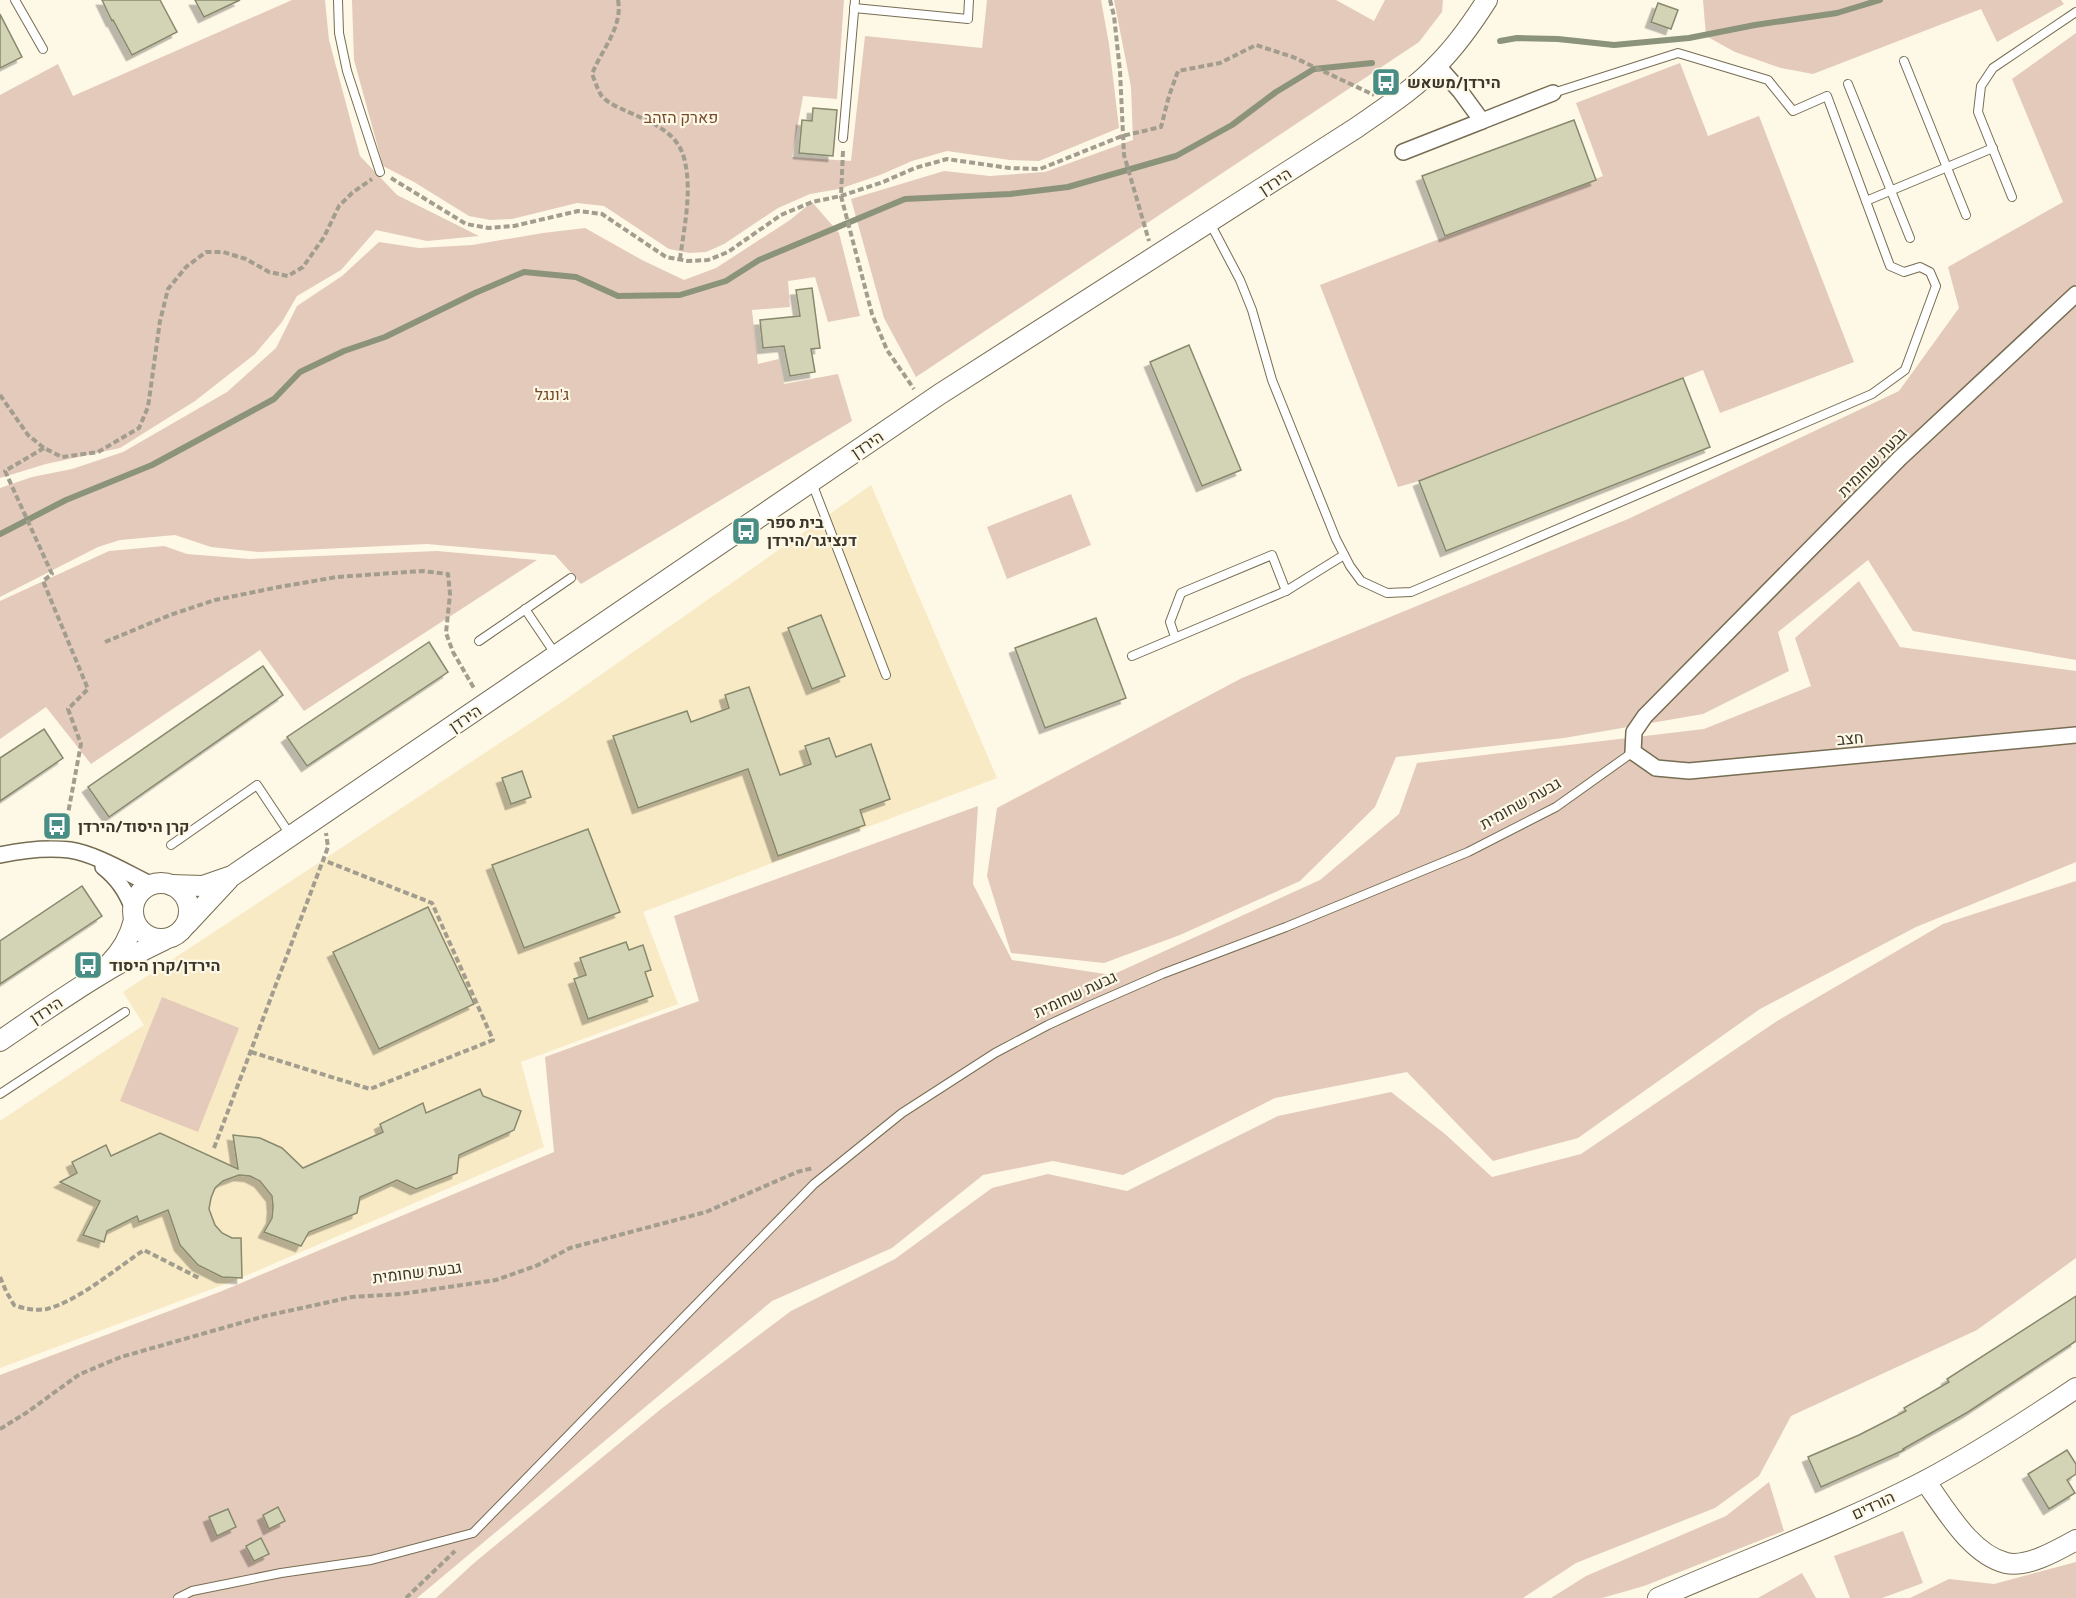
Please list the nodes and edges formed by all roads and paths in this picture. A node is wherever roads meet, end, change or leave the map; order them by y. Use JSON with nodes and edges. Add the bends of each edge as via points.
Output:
{"nodes":[{"id":1,"x":15,"y":0,"type":"edge"},
{"id":2,"x":338,"y":0,"type":"edge"},
{"id":3,"x":618,"y":0,"type":"edge"},
{"id":4,"x":969,"y":0,"type":"edge"},
{"id":5,"x":1110,"y":0,"type":"edge"},
{"id":6,"x":1487,"y":0,"type":"edge"},
{"id":7,"x":854,"y":4,"type":"edge"},
{"id":8,"x":2076,"y":12,"type":"edge"},
{"id":9,"x":43,"y":49,"type":"dead end"},
{"id":10,"x":1904,"y":62,"type":"dead end"},
{"id":11,"x":1437,"y":65,"type":"junction"},
{"id":12,"x":1848,"y":84,"type":"dead end"},
{"id":13,"x":1553,"y":93,"type":"joint"},
{"id":14,"x":1391,"y":103,"type":"junction"},
{"id":15,"x":1482,"y":121,"type":"junction"},
{"id":16,"x":1122,"y":136,"type":"junction"},
{"id":17,"x":843,"y":138,"type":"joint"},
{"id":18,"x":1993,"y":148,"type":"junction"},
{"id":19,"x":1403,"y":152,"type":"dead end"},
{"id":20,"x":1947,"y":168,"type":"junction"},
{"id":21,"x":380,"y":172,"type":"junction"},
{"id":22,"x":1892,"y":191,"type":"junction"},
{"id":23,"x":841,"y":196,"type":"junction"},
{"id":24,"x":2012,"y":197,"type":"dead end"},
{"id":25,"x":1866,"y":201,"type":"junction"},
{"id":26,"x":1966,"y":215,"type":"dead end"},
{"id":27,"x":1210,"y":223,"type":"junction"},
{"id":28,"x":1910,"y":238,"type":"dead end"},
{"id":29,"x":1154,"y":258,"type":"junction"},
{"id":30,"x":680,"y":259,"type":"junction"},
{"id":31,"x":2076,"y":294,"type":"edge"},
{"id":32,"x":0,"y":395,"type":"edge"},
{"id":33,"x":924,"y":405,"type":"junction"},
{"id":34,"x":44,"y":448,"type":"junction"},
{"id":35,"x":811,"y":482,"type":"junction"},
{"id":36,"x":1344,"y":555,"type":"junction"},
{"id":37,"x":571,"y":578,"type":"dead end"},
{"id":38,"x":1286,"y":591,"type":"junction"},
{"id":39,"x":525,"y":609,"type":"junction"},
{"id":40,"x":1175,"y":637,"type":"junction"},
{"id":41,"x":478,"y":641,"type":"dead end"},
{"id":42,"x":105,"y":642,"type":"dead end"},
{"id":43,"x":556,"y":656,"type":"junction"},
{"id":44,"x":1132,"y":656,"type":"dead end"},
{"id":45,"x":886,"y":675,"type":"dead end"},
{"id":46,"x":484,"y":705,"type":"junction"},
{"id":47,"x":2076,"y":735,"type":"edge"},
{"id":48,"x":1633,"y":753,"type":"junction"},
{"id":49,"x":324,"y":814,"type":"junction"},
{"id":50,"x":292,"y":836,"type":"junction"},
{"id":51,"x":171,"y":845,"type":"dead end"},
{"id":52,"x":61,"y":850,"type":"junction"},
{"id":53,"x":0,"y":855,"type":"edge"},
{"id":54,"x":91,"y":857,"type":"junction"},
{"id":55,"x":323,"y":860,"type":"junction"},
{"id":56,"x":232,"y":876,"type":"junction"},
{"id":57,"x":161,"y":885,"type":"junction"},
{"id":58,"x":134,"y":914,"type":"junction"},
{"id":59,"x":187,"y":924,"type":"junction"},
{"id":60,"x":164,"y":940,"type":"junction"},
{"id":61,"x":92,"y":980,"type":"junction"},
{"id":62,"x":125,"y":1012,"type":"dead end"},
{"id":63,"x":0,"y":1041,"type":"edge"},
{"id":64,"x":250,"y":1052,"type":"junction"},
{"id":65,"x":0,"y":1094,"type":"edge"},
{"id":66,"x":214,"y":1148,"type":"dead end"},
{"id":67,"x":845,"y":1158,"type":"junction"},
{"id":68,"x":0,"y":1277,"type":"edge"},
{"id":69,"x":201,"y":1279,"type":"dead end"},
{"id":70,"x":2076,"y":1388,"type":"edge"},
{"id":71,"x":0,"y":1429,"type":"edge"},
{"id":72,"x":1925,"y":1480,"type":"junction"},
{"id":73,"x":473,"y":1533,"type":"junction"},
{"id":74,"x":2076,"y":1540,"type":"edge"},
{"id":75,"x":178,"y":1598,"type":"edge"},
{"id":76,"x":406,"y":1598,"type":"edge"},
{"id":77,"x":1658,"y":1598,"type":"edge"}],
"edges":[{"from":1,"to":9,"type":"lane"},
{"from":2,"to":21,"type":"lane","via":[[339,33],[347,71]]},
{"from":3,"to":30,"type":"path","via":[[620,12],[614,34],[592,74],[603,97],[676,139],[685,160],[687,204]]},
{"from":4,"to":7,"type":"lane","via":[[968,20]]},
{"from":5,"to":16,"type":"path","via":[[1120,71]]},
{"from":6,"to":11,"type":"street","name":"הירדן"},
{"from":7,"to":17,"type":"lane"},
{"from":8,"to":18,"type":"lane","via":[[1993,68],[1980,86],[1978,112]]},
{"from":10,"to":20,"type":"lane"},
{"from":11,"to":14,"type":"street","name":"הירדן"},
{"from":11,"to":15,"type":"street"},
{"from":12,"to":22,"type":"lane"},
{"from":13,"to":15,"type":"street"},
{"from":13,"to":25,"type":"lane","via":[[1678,53],[1768,80],[1793,111],[1827,96]]},
{"from":14,"to":16,"type":"path","via":[[1293,57],[1256,45],[1220,63],[1178,71],[1161,127]]},
{"from":14,"to":27,"type":"street","name":"הירדן"},
{"from":15,"to":19,"type":"street"},
{"from":16,"to":23,"type":"path","via":[[1040,169],[947,159]]},
{"from":16,"to":29,"type":"path"},
{"from":17,"to":23,"type":"path"},
{"from":18,"to":20,"type":"lane"},
{"from":18,"to":24,"type":"lane"},
{"from":20,"to":22,"type":"lane"},
{"from":20,"to":26,"type":"lane"},
{"from":21,"to":30,"type":"path","via":[[466,224],[489,228],[578,211],[602,214],[666,256]]},
{"from":21,"to":34,"type":"path","via":[[339,206],[303,267],[288,276],[223,252],[206,252],[186,267],[168,289],[148,407],[139,428],[98,452],[62,457]]},
{"from":22,"to":25,"type":"lane"},
{"from":22,"to":28,"type":"lane"},
{"from":23,"to":30,"type":"path","via":[[812,202],[782,215],[708,261]]},
{"from":23,"to":33,"type":"path","via":[[872,314],[887,350]]},
{"from":25,"to":36,"type":"lane","via":[[1890,266],[1904,272],[1920,267],[1930,272],[1936,286],[1905,370],[1896,378],[1872,394],[1411,592],[1387,592],[1361,581]]},
{"from":27,"to":29,"type":"street","name":"הירדן"},
{"from":27,"to":36,"type":"lane","via":[[1240,280],[1272,380]]},
{"from":29,"to":33,"type":"street","name":"הירדן"},
{"from":31,"to":48,"type":"street","name":"גבעת שחומית","via":[[1900,458],[1645,716],[1634,732]]},
{"from":32,"to":34,"type":"path","via":[[28,435]]},
{"from":33,"to":35,"type":"street","name":"הירדן"},
{"from":34,"to":52,"type":"path","via":[[5,471],[52,574],[43,581],[88,689],[68,709],[81,744]]},
{"from":35,"to":43,"type":"street","name":"הירדן"},
{"from":35,"to":45,"type":"lane"},
{"from":36,"to":38,"type":"lane"},
{"from":37,"to":39,"type":"lane"},
{"from":38,"to":40,"type":"lane"},
{"from":38,"to":40,"type":"lane","via":[[1272,555],[1181,593],[1170,622]]},
{"from":39,"to":41,"type":"lane"},
{"from":39,"to":43,"type":"lane"},
{"from":40,"to":44,"type":"lane"},
{"from":42,"to":46,"type":"path","via":[[215,600],[268,589],[337,577],[422,571],[448,574],[446,633]]},
{"from":43,"to":46,"type":"street","name":"הירדן"},
{"from":46,"to":49,"type":"street","name":"הירדן"},
{"from":47,"to":48,"type":"street","name":"חצב","via":[[1689,771],[1656,768]]},
{"from":48,"to":67,"type":"lane","name":"גבעת שחומית","via":[[1556,807],[1468,852],[1162,974],[1048,1025],[995,1053],[902,1113]]},
{"from":49,"to":50,"type":"street","name":"הירדן"},
{"from":49,"to":55,"type":"path","via":[[328,847]]},
{"from":50,"to":51,"type":"lane","via":[[257,785]]},
{"from":50,"to":56,"type":"street","name":"הירדן"},
{"from":52,"to":53,"type":"street","via":[[43,848]]},
{"from":52,"to":54,"type":"street"},
{"from":54,"to":57,"type":"street"},
{"from":54,"to":58,"type":"street","via":[[115,876]]},
{"from":55,"to":64,"type":"path"},
{"from":55,"to":64,"type":"path","via":[[432,903],[493,1040],[370,1089]]},
{"from":56,"to":57,"type":"street","name":"הירדן","via":[[203,886]]},
{"from":56,"to":59,"type":"street","name":"הירדן"},
{"from":57,"to":58,"type":"street","via":[[141,892],[135,900]]},
{"from":57,"to":59,"type":"street","via":[[180,890],[186,897],[190,914]]},
{"from":58,"to":60,"type":"street","via":[[145,935]]},
{"from":58,"to":61,"type":"street","name":"הירדן","via":[[131,933],[122,949]]},
{"from":59,"to":60,"type":"street","via":[[181,932]]},
{"from":60,"to":61,"type":"street","name":"הירדן"},
{"from":61,"to":63,"type":"street","name":"הירדן"},
{"from":62,"to":65,"type":"lane"},
{"from":64,"to":66,"type":"path"},
{"from":67,"to":71,"type":"path","name":"גבעת שחומית","via":[[797,1172],[706,1212],[570,1248],[496,1280],[352,1297],[120,1357],[80,1374]]},
{"from":67,"to":73,"type":"lane","name":"גבעת שחומית","via":[[814,1184]]},
{"from":68,"to":69,"type":"path","via":[[14,1305],[29,1310],[46,1309],[71,1299],[144,1250]]},
{"from":70,"to":72,"type":"street","name":"הורדים","via":[[2013,1430]]},
{"from":72,"to":74,"type":"street","via":[[1969,1539],[1985,1554],[2007,1563],[2053,1553]]},
{"from":72,"to":77,"type":"street","name":"הורדים"},
{"from":73,"to":75,"type":"lane","via":[[371,1560],[281,1573]]},
{"from":73,"to":76,"type":"path"}]}
